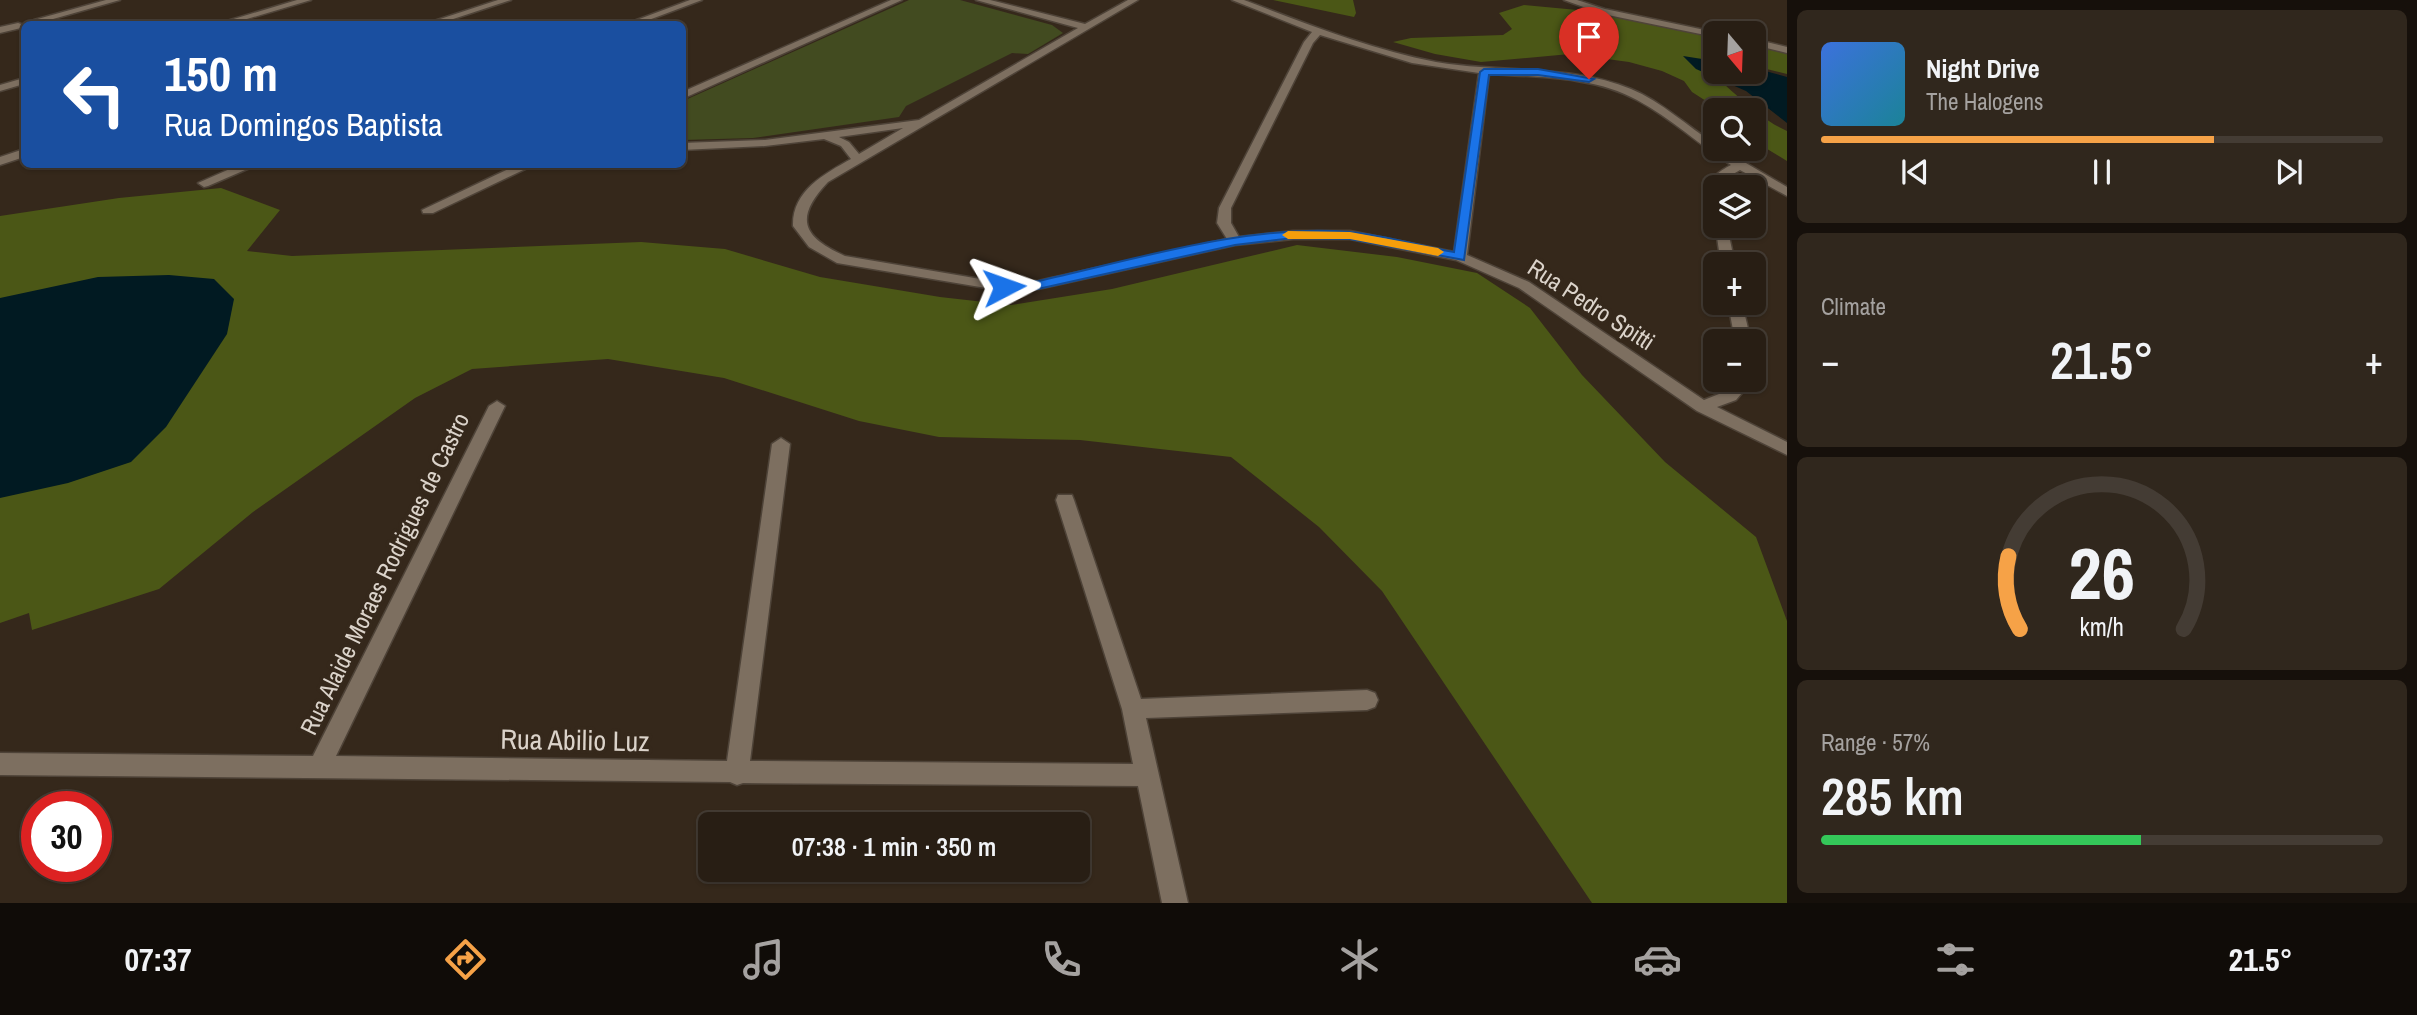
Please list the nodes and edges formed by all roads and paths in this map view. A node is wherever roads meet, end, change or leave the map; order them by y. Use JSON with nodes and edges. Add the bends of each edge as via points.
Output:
{"nodes":[{"id":1,"x":116,"y":0,"type":"edge"},
{"id":2,"x":307,"y":0,"type":"edge"},
{"id":3,"x":507,"y":0,"type":"edge"},
{"id":4,"x":698,"y":0,"type":"edge"},
{"id":5,"x":898,"y":0,"type":"edge"},
{"id":6,"x":980,"y":0,"type":"edge"},
{"id":7,"x":1134,"y":0,"type":"edge"},
{"id":8,"x":1236,"y":0,"type":"edge"},
{"id":9,"x":1568,"y":0,"type":"edge"},
{"id":10,"x":39,"y":20,"type":"dead end"},
{"id":11,"x":233,"y":21,"type":"edge"},
{"id":12,"x":440,"y":21,"type":"edge"},
{"id":13,"x":639,"y":21,"type":"edge"},
{"id":14,"x":18,"y":26,"type":"dead end"},
{"id":15,"x":1085,"y":27,"type":"junction"},
{"id":16,"x":0,"y":30,"type":"edge"},
{"id":17,"x":1319,"y":31,"type":"junction"},
{"id":18,"x":1703,"y":32,"type":"edge"},
{"id":19,"x":1766,"y":43,"type":"edge"},
{"id":20,"x":1785,"y":45,"type":"edge"},
{"id":21,"x":1484,"y":72,"type":"junction"},
{"id":22,"x":21,"y":82,"type":"edge"},
{"id":23,"x":0,"y":88,"type":"edge"},
{"id":24,"x":686,"y":94,"type":"edge"},
{"id":25,"x":923,"y":123,"type":"junction"},
{"id":26,"x":823,"y":134,"type":"junction"},
{"id":27,"x":686,"y":147,"type":"edge"},
{"id":28,"x":21,"y":154,"type":"edge"},
{"id":29,"x":858,"y":160,"type":"junction"},
{"id":30,"x":0,"y":161,"type":"edge"},
{"id":31,"x":1740,"y":165,"type":"junction"},
{"id":32,"x":243,"y":168,"type":"edge"},
{"id":33,"x":521,"y":168,"type":"edge"},
{"id":34,"x":1722,"y":175,"type":"edge"},
{"id":35,"x":204,"y":183,"type":"dead end"},
{"id":36,"x":1787,"y":192,"type":"edge"},
{"id":37,"x":428,"y":210,"type":"dead end"},
{"id":38,"x":1235,"y":242,"type":"junction"},
{"id":39,"x":1460,"y":257,"type":"junction"},
{"id":40,"x":1734,"y":392,"type":"edge"},
{"id":41,"x":497,"y":406,"type":"dead end"},
{"id":42,"x":1703,"y":407,"type":"junction"},
{"id":43,"x":781,"y":444,"type":"dead end"},
{"id":44,"x":1787,"y":449,"type":"edge"},
{"id":45,"x":1066,"y":500,"type":"dead end"},
{"id":46,"x":1367,"y":700,"type":"dead end"},
{"id":47,"x":1133,"y":709,"type":"junction"},
{"id":48,"x":0,"y":764,"type":"edge"},
{"id":49,"x":320,"y":765,"type":"junction"},
{"id":50,"x":737,"y":774,"type":"junction"},
{"id":51,"x":1149,"y":775,"type":"junction"},
{"id":52,"x":1175,"y":903,"type":"edge"}],
"edges":[{"from":1,"to":10,"type":"street"},
{"from":2,"to":11,"type":"street"},
{"from":3,"to":12,"type":"street"},
{"from":4,"to":13,"type":"street"},
{"from":5,"to":24,"type":"street"},
{"from":6,"to":15,"type":"street"},
{"from":7,"to":15,"type":"street"},
{"from":8,"to":17,"type":"street"},
{"from":9,"to":18,"type":"street"},
{"from":14,"to":16,"type":"street"},
{"from":15,"to":25,"type":"street"},
{"from":17,"to":21,"type":"street","via":[[1405,58]]},
{"from":17,"to":38,"type":"street","via":[[1309,42],[1225,208],[1224,223]]},
{"from":19,"to":20,"type":"street"},
{"from":21,"to":31,"type":"street","via":[[1564,74],[1618,87],[1650,101]]},
{"from":21,"to":39,"type":"street"},
{"from":22,"to":23,"type":"street"},
{"from":25,"to":26,"type":"street"},
{"from":25,"to":29,"type":"street"},
{"from":26,"to":27,"type":"street","via":[[765,143]]},
{"from":26,"to":29,"type":"street","via":[[845,144]]},
{"from":28,"to":30,"type":"street"},
{"from":29,"to":38,"type":"street","name":"Rua Pedro Spitti","via":[[824,179],[799,210],[807,239],[818,251],[842,260],[1004,287],[1038,285]]},
{"from":31,"to":34,"type":"street"},
{"from":31,"to":36,"type":"street"},
{"from":32,"to":35,"type":"street"},
{"from":33,"to":37,"type":"street"},
{"from":38,"to":39,"type":"street","name":"Rua Pedro Spitti","via":[[1293,234],[1350,235]]},
{"from":39,"to":42,"type":"street","name":"Rua Pedro Spitti","via":[[1524,285]]},
{"from":40,"to":42,"type":"street"},
{"from":41,"to":49,"type":"street","name":"Rua Alaide Moraes Rodrigues de Castro"},
{"from":42,"to":44,"type":"street","name":"Rua Pedro Spitti"},
{"from":43,"to":50,"type":"street"},
{"from":45,"to":47,"type":"street"},
{"from":46,"to":47,"type":"street"},
{"from":47,"to":51,"type":"street"},
{"from":48,"to":49,"type":"street","name":"Rua Abilio Luz"},
{"from":49,"to":50,"type":"street","name":"Rua Abilio Luz"},
{"from":50,"to":51,"type":"street","name":"Rua Abilio Luz"},
{"from":51,"to":52,"type":"street"}]}
